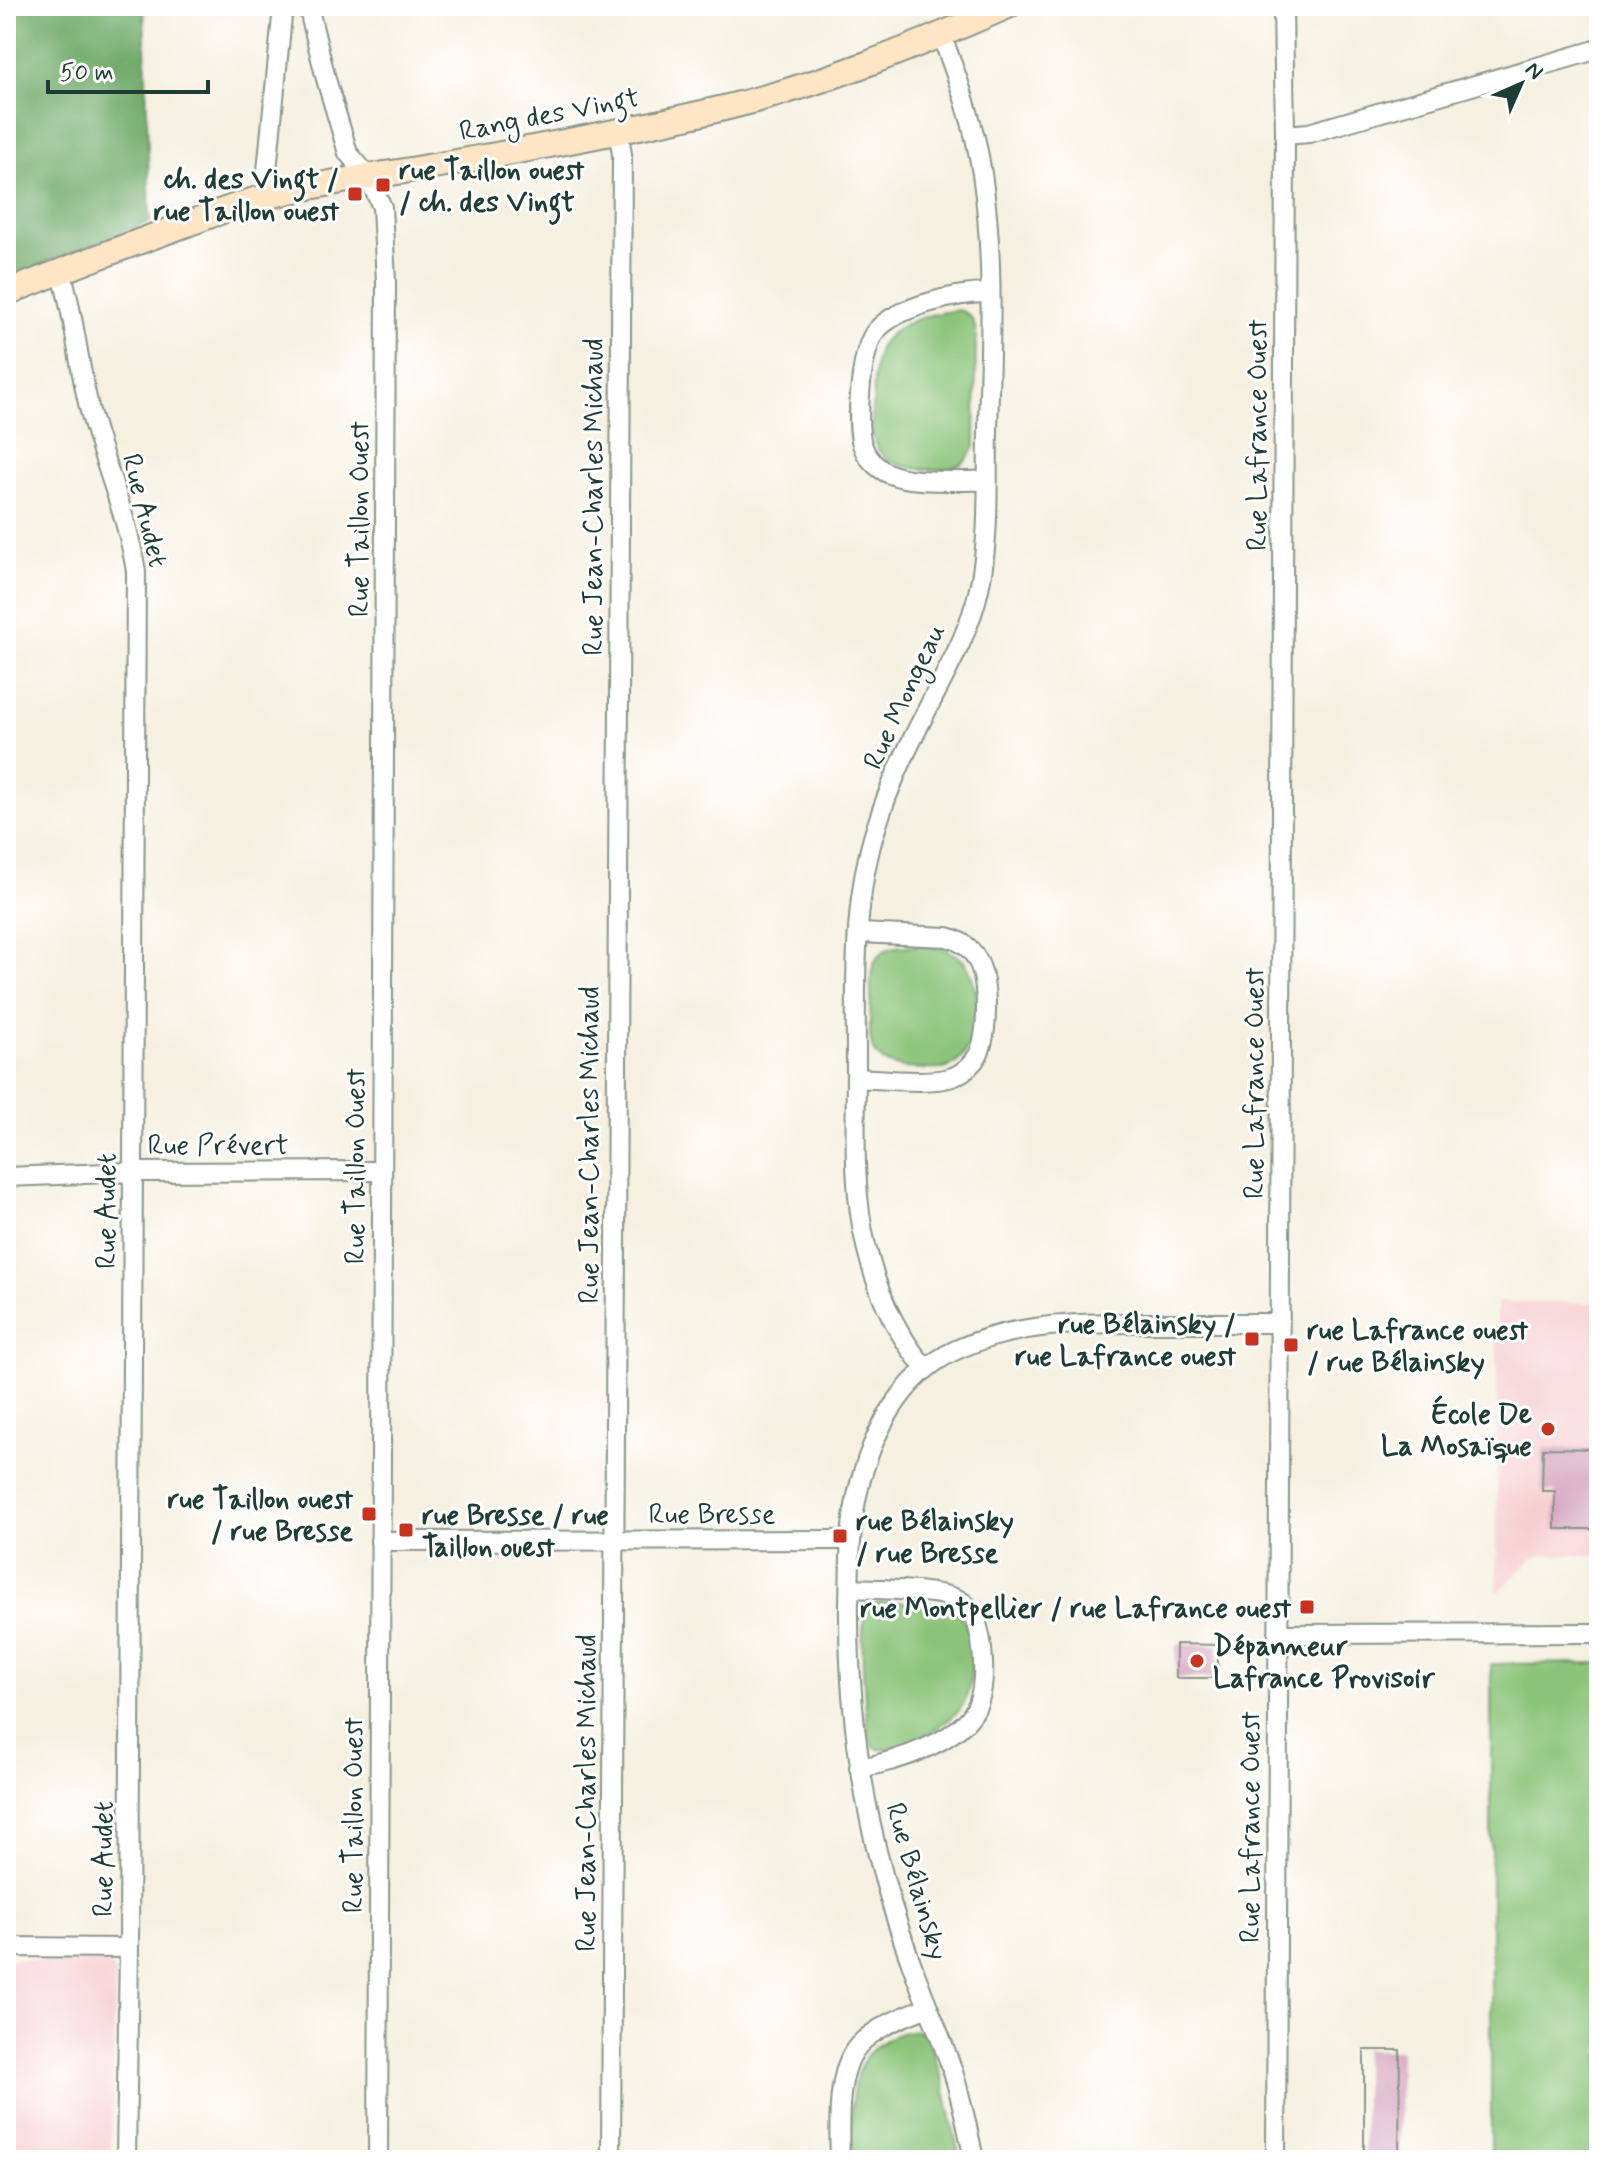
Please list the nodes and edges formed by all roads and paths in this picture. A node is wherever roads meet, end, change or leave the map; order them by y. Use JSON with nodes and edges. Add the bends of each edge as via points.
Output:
{"nodes":[{"id":1,"x":283,"y":6,"type":"edge"},
{"id":2,"x":308,"y":6,"type":"edge"},
{"id":3,"x":1008,"y":6,"type":"edge"},
{"id":4,"x":1283,"y":6,"type":"edge"},
{"id":5,"x":941,"y":34,"type":"junction"},
{"id":6,"x":1599,"y":49,"type":"edge"},
{"id":7,"x":618,"y":130,"type":"junction"},
{"id":8,"x":1285,"y":135,"type":"junction"},
{"id":9,"x":368,"y":176,"type":"junction"},
{"id":10,"x":271,"y":196,"type":"junction"},
{"id":11,"x":61,"y":271,"type":"junction"},
{"id":12,"x":6,"y":293,"type":"edge"},
{"id":13,"x":989,"y":293,"type":"junction"},
{"id":14,"x":987,"y":481,"type":"junction"},
{"id":15,"x":859,"y":933,"type":"junction"},
{"id":16,"x":856,"y":1078,"type":"junction"},
{"id":17,"x":381,"y":1171,"type":"junction"},
{"id":18,"x":134,"y":1172,"type":"junction"},
{"id":19,"x":6,"y":1177,"type":"edge"},
{"id":20,"x":1279,"y":1323,"type":"junction"},
{"id":21,"x":926,"y":1369,"type":"junction"},
{"id":22,"x":851,"y":1540,"type":"junction"},
{"id":23,"x":380,"y":1541,"type":"junction"},
{"id":24,"x":613,"y":1541,"type":"junction"},
{"id":25,"x":850,"y":1588,"type":"junction"},
{"id":26,"x":1599,"y":1633,"type":"edge"},
{"id":27,"x":1278,"y":1634,"type":"junction"},
{"id":28,"x":859,"y":1768,"type":"junction"},
{"id":29,"x":6,"y":1947,"type":"edge"},
{"id":30,"x":129,"y":1948,"type":"junction"},
{"id":31,"x":928,"y":2007,"type":"junction"},
{"id":32,"x":126,"y":2160,"type":"edge"},
{"id":33,"x":378,"y":2160,"type":"edge"},
{"id":34,"x":611,"y":2160,"type":"edge"},
{"id":35,"x":840,"y":2160,"type":"edge"},
{"id":36,"x":974,"y":2160,"type":"edge"},
{"id":37,"x":1276,"y":2160,"type":"edge"}],
"edges":[{"from":1,"to":10,"type":"street","via":[[267,171]]},
{"from":2,"to":9,"type":"street","name":"Rue Taillon Ouest","via":[[348,153]]},
{"from":3,"to":5,"type":"street","name":"Rang des Vingt"},
{"from":4,"to":8,"type":"street","name":"Rue Lafrance Ouest"},
{"from":5,"to":7,"type":"street","name":"Rang des Vingt","via":[[789,90]]},
{"from":5,"to":13,"type":"street","name":"Rue Mongeau","via":[[978,150]]},
{"from":6,"to":8,"type":"street","via":[[1309,133]]},
{"from":7,"to":9,"type":"street","name":"Rang des Vingt"},
{"from":7,"to":24,"type":"street","name":"Rue Jean-Charles Michaud","via":[[622,154]]},
{"from":8,"to":20,"type":"street","name":"Rue Lafrance Ouest"},
{"from":9,"to":10,"type":"street","name":"Rang des Vingt"},
{"from":9,"to":17,"type":"street","name":"Rue Taillon Ouest","via":[[382,207],[386,281]]},
{"from":10,"to":11,"type":"street","name":"Rang des Vingt"},
{"from":11,"to":12,"type":"street","name":"Rang des Vingt"},
{"from":11,"to":18,"type":"street","name":"Rue Audet","via":[[87,399],[136,572]]},
{"from":13,"to":14,"type":"street","name":"Rue Mongeau"},
{"from":13,"to":14,"type":"street","via":[[917,307],[876,331],[863,363],[860,426],[868,456],[890,475]]},
{"from":14,"to":15,"type":"street","name":"Rue Mongeau","via":[[976,601],[883,806],[866,870]]},
{"from":15,"to":16,"type":"street","name":"Rue Mongeau"},
{"from":15,"to":16,"type":"street","via":[[934,935],[960,942],[981,968],[986,1012],[978,1055],[956,1075],[935,1080]]},
{"from":16,"to":21,"type":"street","name":"Rue Mongeau","via":[[857,1181],[865,1243],[893,1323]]},
{"from":17,"to":18,"type":"street","name":"Rue Prévert"},
{"from":17,"to":23,"type":"street","name":"Rue Taillon Ouest"},
{"from":18,"to":19,"type":"street","name":"Rue Prévert"},
{"from":18,"to":30,"type":"street","name":"Rue Audet"},
{"from":20,"to":21,"type":"street","name":"Rue Bélainsky","via":[[1029,1328],[985,1338]]},
{"from":20,"to":27,"type":"street","name":"Rue Lafrance Ouest"},
{"from":21,"to":22,"type":"street","name":"Rue Bélainsky","via":[[894,1405],[874,1442],[859,1488]]},
{"from":22,"to":24,"type":"street","name":"Rue Bresse"},
{"from":22,"to":25,"type":"street","name":"Rue Bélainsky"},
{"from":23,"to":24,"type":"street","name":"Rue Bresse"},
{"from":23,"to":33,"type":"street","name":"Rue Taillon Ouest"},
{"from":24,"to":34,"type":"street","name":"Rue Jean-Charles Michaud"},
{"from":25,"to":28,"type":"street","name":"Rue Bélainsky"},
{"from":25,"to":28,"type":"street","name":"Rue Bélainsky","via":[[958,1599],[976,1619],[982,1656],[980,1699],[964,1725],[917,1751]]},
{"from":26,"to":27,"type":"street"},
{"from":27,"to":37,"type":"street","name":"Rue Lafrance Ouest"},
{"from":28,"to":31,"type":"street","name":"Rue Bélainsky","via":[[883,1875]]},
{"from":29,"to":30,"type":"street"},
{"from":30,"to":32,"type":"street","name":"Rue Audet"},
{"from":31,"to":35,"type":"street","via":[[888,2026],[854,2052],[842,2097]]},
{"from":31,"to":36,"type":"street","name":"Rue Bélainsky","via":[[954,2075]]}]}
